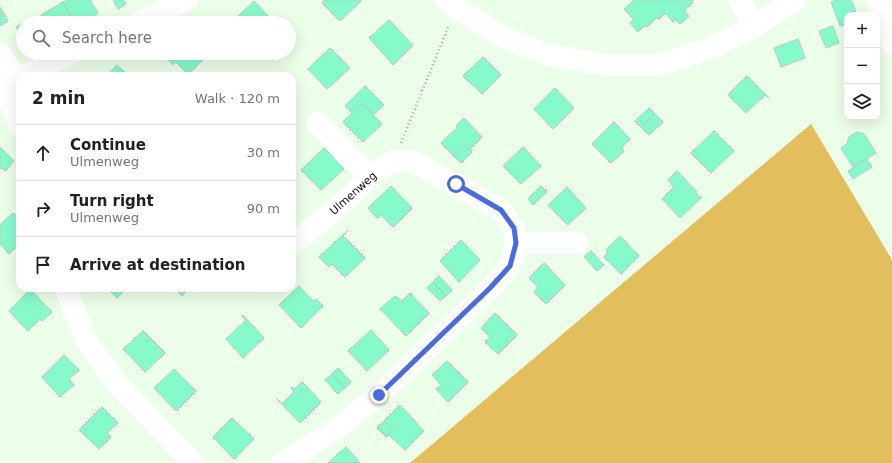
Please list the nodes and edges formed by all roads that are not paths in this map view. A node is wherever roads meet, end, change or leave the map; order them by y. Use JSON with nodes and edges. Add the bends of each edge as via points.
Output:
{"nodes":[{"id":1,"x":187,"y":0,"type":"edge"},
{"id":2,"x":739,"y":0,"type":"edge"},
{"id":3,"x":795,"y":0,"type":"edge"},
{"id":4,"x":877,"y":0,"type":"edge"},
{"id":5,"x":451,"y":4,"type":"edge"},
{"id":6,"x":152,"y":16,"type":"edge"},
{"id":7,"x":755,"y":26,"type":"junction"},
{"id":8,"x":892,"y":44,"type":"edge"},
{"id":9,"x":0,"y":53,"type":"edge"},
{"id":10,"x":58,"y":60,"type":"edge"},
{"id":11,"x":32,"y":72,"type":"edge"},
{"id":12,"x":12,"y":81,"type":"edge"},
{"id":13,"x":16,"y":104,"type":"edge"},
{"id":14,"x":318,"y":123,"type":"dead end"},
{"id":15,"x":370,"y":178,"type":"junction"},
{"id":16,"x":296,"y":241,"type":"edge"},
{"id":17,"x":516,"y":243,"type":"junction"},
{"id":18,"x":577,"y":243,"type":"dead end"},
{"id":19,"x":67,"y":292,"type":"edge"},
{"id":20,"x":193,"y":463,"type":"edge"},
{"id":21,"x":282,"y":463,"type":"edge"}],
"edges":[{"from":1,"to":6,"type":"street"},
{"from":2,"to":7,"type":"street"},
{"from":3,"to":7,"type":"street"},
{"from":4,"to":8,"type":"street"},
{"from":5,"to":7,"type":"street","via":[[503,37],[549,54],[606,65],[658,65],[708,49]]},
{"from":9,"to":12,"type":"street"},
{"from":10,"to":11,"type":"street"},
{"from":12,"to":13,"type":"street"},
{"from":14,"to":15,"type":"street"},
{"from":15,"to":16,"type":"street","name":"Ulmenweg"},
{"from":15,"to":17,"type":"street","name":"Ulmenweg","via":[[376,171],[394,161],[414,162],[501,210],[514,228]]},
{"from":17,"to":18,"type":"street"},
{"from":17,"to":21,"type":"street","via":[[510,266],[379,395],[329,434]]},
{"from":19,"to":20,"type":"street","via":[[88,344],[119,386]]}]}
